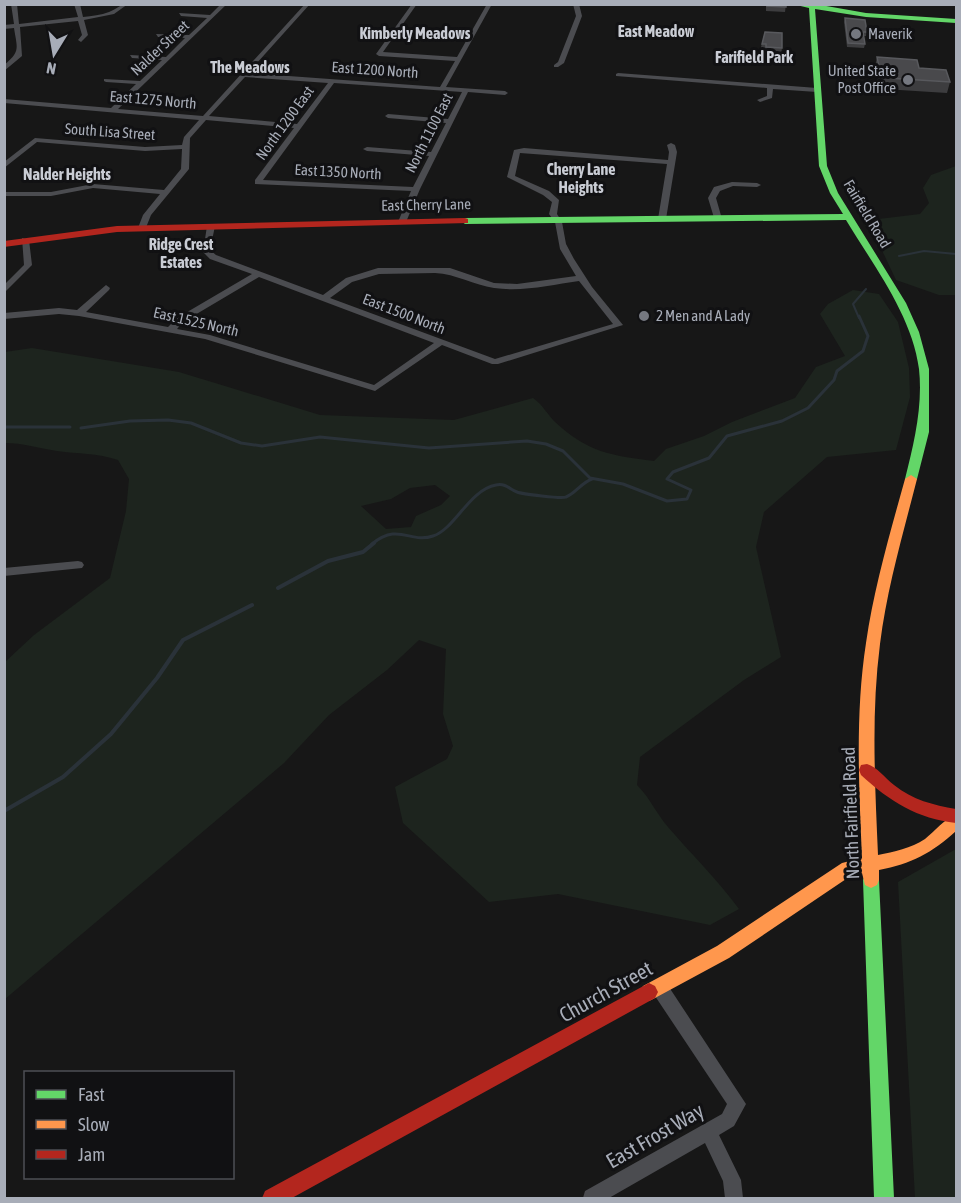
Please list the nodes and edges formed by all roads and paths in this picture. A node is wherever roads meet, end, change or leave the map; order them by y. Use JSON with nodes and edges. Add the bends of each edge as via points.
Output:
{"nodes":[{"id":1,"x":77,"y":4,"type":"edge"},
{"id":2,"x":126,"y":4,"type":"edge"},
{"id":3,"x":225,"y":4,"type":"edge"},
{"id":4,"x":308,"y":4,"type":"edge"},
{"id":5,"x":415,"y":4,"type":"edge"},
{"id":6,"x":490,"y":4,"type":"edge"},
{"id":7,"x":576,"y":4,"type":"edge"},
{"id":8,"x":795,"y":4,"type":"edge"},
{"id":9,"x":14,"y":5,"type":"edge"},
{"id":10,"x":812,"y":6,"type":"edge"},
{"id":11,"x":6,"y":7,"type":"dead end"},
{"id":12,"x":181,"y":14,"type":"dead end"},
{"id":13,"x":212,"y":16,"type":"junction"},
{"id":14,"x":81,"y":18,"type":"junction"},
{"id":15,"x":957,"y":21,"type":"edge"},
{"id":16,"x":16,"y":26,"type":"junction"},
{"id":17,"x":4,"y":27,"type":"edge"},
{"id":18,"x":158,"y":34,"type":"dead end"},
{"id":19,"x":191,"y":37,"type":"junction"},
{"id":20,"x":81,"y":40,"type":"dead end"},
{"id":21,"x":132,"y":56,"type":"dead end"},
{"id":22,"x":168,"y":59,"type":"junction"},
{"id":23,"x":459,"y":59,"type":"junction"},
{"id":24,"x":556,"y":66,"type":"dead end"},
{"id":25,"x":4,"y":69,"type":"edge"},
{"id":26,"x":243,"y":75,"type":"junction"},
{"id":27,"x":618,"y":75,"type":"dead end"},
{"id":28,"x":106,"y":80,"type":"dead end"},
{"id":29,"x":333,"y":80,"type":"junction"},
{"id":30,"x":142,"y":83,"type":"junction"},
{"id":31,"x":770,"y":87,"type":"junction"},
{"id":32,"x":442,"y":88,"type":"junction"},
{"id":33,"x":466,"y":90,"type":"junction"},
{"id":34,"x":817,"y":90,"type":"junction"},
{"id":35,"x":505,"y":93,"type":"dead end"},
{"id":36,"x":760,"y":100,"type":"dead end"},
{"id":37,"x":4,"y":101,"type":"edge"},
{"id":38,"x":113,"y":110,"type":"junction"},
{"id":39,"x":388,"y":116,"type":"dead end"},
{"id":40,"x":204,"y":118,"type":"junction"},
{"id":41,"x":450,"y":121,"type":"junction"},
{"id":42,"x":299,"y":126,"type":"junction"},
{"id":43,"x":671,"y":145,"type":"dead end"},
{"id":44,"x":184,"y":147,"type":"junction"},
{"id":45,"x":367,"y":149,"type":"dead end"},
{"id":46,"x":435,"y":154,"type":"junction"},
{"id":47,"x":671,"y":162,"type":"junction"},
{"id":48,"x":4,"y":166,"type":"edge"},
{"id":49,"x":258,"y":182,"type":"joint"},
{"id":50,"x":757,"y":185,"type":"dead end"},
{"id":51,"x":416,"y":189,"type":"junction"},
{"id":52,"x":166,"y":192,"type":"junction"},
{"id":53,"x":4,"y":194,"type":"edge"},
{"id":54,"x":848,"y":217,"type":"junction"},
{"id":55,"x":558,"y":219,"type":"junction"},
{"id":56,"x":663,"y":219,"type":"junction"},
{"id":57,"x":717,"y":219,"type":"junction"},
{"id":58,"x":402,"y":222,"type":"junction"},
{"id":59,"x":211,"y":226,"type":"junction"},
{"id":60,"x":142,"y":228,"type":"junction"},
{"id":61,"x":25,"y":240,"type":"junction"},
{"id":62,"x":4,"y":244,"type":"edge"},
{"id":63,"x":258,"y":274,"type":"junction"},
{"id":64,"x":583,"y":278,"type":"junction"},
{"id":65,"x":106,"y":288,"type":"dead end"},
{"id":66,"x":4,"y":291,"type":"edge"},
{"id":67,"x":324,"y":298,"type":"junction"},
{"id":68,"x":79,"y":313,"type":"junction"},
{"id":69,"x":4,"y":316,"type":"edge"},
{"id":70,"x":170,"y":330,"type":"junction"},
{"id":71,"x":441,"y":342,"type":"junction"},
{"id":72,"x":922,"y":432,"type":"joint"},
{"id":73,"x":78,"y":564,"type":"dead end"},
{"id":74,"x":4,"y":572,"type":"edge"},
{"id":75,"x":867,"y":770,"type":"junction"},
{"id":76,"x":957,"y":816,"type":"edge"},
{"id":77,"x":957,"y":822,"type":"edge"},
{"id":78,"x":870,"y":862,"type":"junction"},
{"id":79,"x":659,"y":987,"type":"junction"},
{"id":80,"x":708,"y":1131,"type":"junction"},
{"id":81,"x":272,"y":1198,"type":"edge"},
{"id":82,"x":592,"y":1198,"type":"edge"},
{"id":83,"x":734,"y":1198,"type":"edge"},
{"id":84,"x":884,"y":1198,"type":"edge"}],
"edges":[{"from":1,"to":14,"type":"street"},
{"from":2,"to":14,"type":"street","via":[[112,13]]},
{"from":3,"to":13,"type":"street","name":"Nalder Street"},
{"from":4,"to":26,"type":"street"},
{"from":5,"to":23,"type":"street","via":[[379,54]]},
{"from":6,"to":23,"type":"street"},
{"from":7,"to":24,"type":"street","via":[[579,16],[561,63]]},
{"from":8,"to":10,"type":"main road"},
{"from":9,"to":11,"type":"street"},
{"from":9,"to":16,"type":"street"},
{"from":10,"to":15,"type":"main road","via":[[866,15]]},
{"from":10,"to":34,"type":"main road","name":"Fairfield Road"},
{"from":12,"to":13,"type":"street"},
{"from":13,"to":19,"type":"street","name":"Nalder Street"},
{"from":14,"to":16,"type":"street"},
{"from":14,"to":20,"type":"street","via":[[85,35]]},
{"from":16,"to":17,"type":"street"},
{"from":16,"to":25,"type":"street","via":[[19,56]]},
{"from":18,"to":19,"type":"street"},
{"from":19,"to":22,"type":"street","name":"Nalder Street"},
{"from":21,"to":22,"type":"street"},
{"from":22,"to":30,"type":"street","name":"Nalder Street"},
{"from":23,"to":32,"type":"street"},
{"from":26,"to":29,"type":"street","name":"East 1200 North"},
{"from":26,"to":40,"type":"street"},
{"from":27,"to":31,"type":"street"},
{"from":28,"to":30,"type":"street"},
{"from":29,"to":32,"type":"street","name":"East 1200 North"},
{"from":29,"to":42,"type":"street","name":"North 1200 East"},
{"from":30,"to":38,"type":"street","name":"Nalder Street"},
{"from":31,"to":34,"type":"street"},
{"from":31,"to":36,"type":"street","via":[[770,97]]},
{"from":32,"to":33,"type":"street","name":"East 1200 North"},
{"from":33,"to":35,"type":"street","name":"East 1200 North"},
{"from":33,"to":41,"type":"street","name":"North 1100 East"},
{"from":34,"to":54,"type":"main road","name":"Fairfield Road","via":[[823,166]]},
{"from":37,"to":38,"type":"street","name":"East 1275 North"},
{"from":38,"to":40,"type":"street","name":"East 1275 North"},
{"from":39,"to":41,"type":"street"},
{"from":40,"to":42,"type":"street","name":"East 1275 North"},
{"from":40,"to":44,"type":"street","via":[[187,137]]},
{"from":41,"to":46,"type":"street","name":"North 1100 East"},
{"from":42,"to":49,"type":"street","name":"North 1200 East"},
{"from":43,"to":47,"type":"street"},
{"from":44,"to":48,"type":"street","name":"South Lisa Street","via":[[146,149],[35,140]]},
{"from":44,"to":52,"type":"street","via":[[185,169]]},
{"from":45,"to":46,"type":"street"},
{"from":46,"to":51,"type":"street","name":"North 1100 East"},
{"from":47,"to":55,"type":"street","via":[[519,151],[511,177],[552,197],[556,202],[553,214]]},
{"from":47,"to":56,"type":"street"},
{"from":49,"to":51,"type":"street","name":"East 1350 North"},
{"from":50,"to":57,"type":"street","via":[[732,184],[717,189],[712,198]]},
{"from":51,"to":58,"type":"street","name":"North 1100 East"},
{"from":52,"to":53,"type":"street","via":[[93,186],[51,194]]},
{"from":52,"to":60,"type":"street","via":[[147,215]]},
{"from":54,"to":57,"type":"main road","name":"East Cherry Lane"},
{"from":54,"to":72,"type":"main road","name":"Fairfield Road","via":[[886,275],[914,332],[924,369]]},
{"from":55,"to":56,"type":"main road","name":"East Cherry Lane"},
{"from":55,"to":58,"type":"main road","name":"East Cherry Lane"},
{"from":55,"to":64,"type":"street","via":[[563,247]]},
{"from":56,"to":57,"type":"main road","name":"East Cherry Lane"},
{"from":58,"to":59,"type":"main road","name":"East Cherry Lane"},
{"from":59,"to":60,"type":"main road","name":"East Cherry Lane"},
{"from":59,"to":63,"type":"street","name":"East 1500 North","via":[[206,250],[213,257]]},
{"from":60,"to":61,"type":"main road","name":"East Cherry Lane"},
{"from":61,"to":62,"type":"main road","name":"East Cherry Lane"},
{"from":61,"to":66,"type":"street","via":[[28,265]]},
{"from":63,"to":67,"type":"street","name":"East 1500 North"},
{"from":63,"to":70,"type":"street","via":[[180,320]]},
{"from":64,"to":67,"type":"street","via":[[517,287],[493,285],[450,271],[364,273]]},
{"from":64,"to":71,"type":"street","name":"East 1500 North","via":[[619,325],[495,362]]},
{"from":65,"to":68,"type":"street"},
{"from":67,"to":71,"type":"street","name":"East 1500 North"},
{"from":68,"to":69,"type":"street","name":"East 1525 North"},
{"from":68,"to":70,"type":"street","name":"East 1525 North"},
{"from":70,"to":71,"type":"street","name":"East 1525 North","via":[[207,337],[375,388]]},
{"from":72,"to":75,"type":"main road","name":"North Fairfield Road","via":[[883,587],[870,669]]},
{"from":73,"to":74,"type":"street"},
{"from":75,"to":76,"type":"main road","via":[[906,804]]},
{"from":75,"to":78,"type":"main road","name":"North Fairfield Road"},
{"from":77,"to":78,"type":"main road","name":"Church Street","via":[[929,845],[898,859]]},
{"from":78,"to":79,"type":"main road","name":"Church Street","via":[[848,868],[723,952]]},
{"from":78,"to":84,"type":"main road","name":"North Fairfield Road"},
{"from":79,"to":80,"type":"street","name":"East Frost Way","via":[[737,1104],[728,1120]]},
{"from":79,"to":81,"type":"main road","name":"Church Street"},
{"from":80,"to":82,"type":"street","name":"East Frost Way"},
{"from":80,"to":83,"type":"street","via":[[732,1180]]}]}
